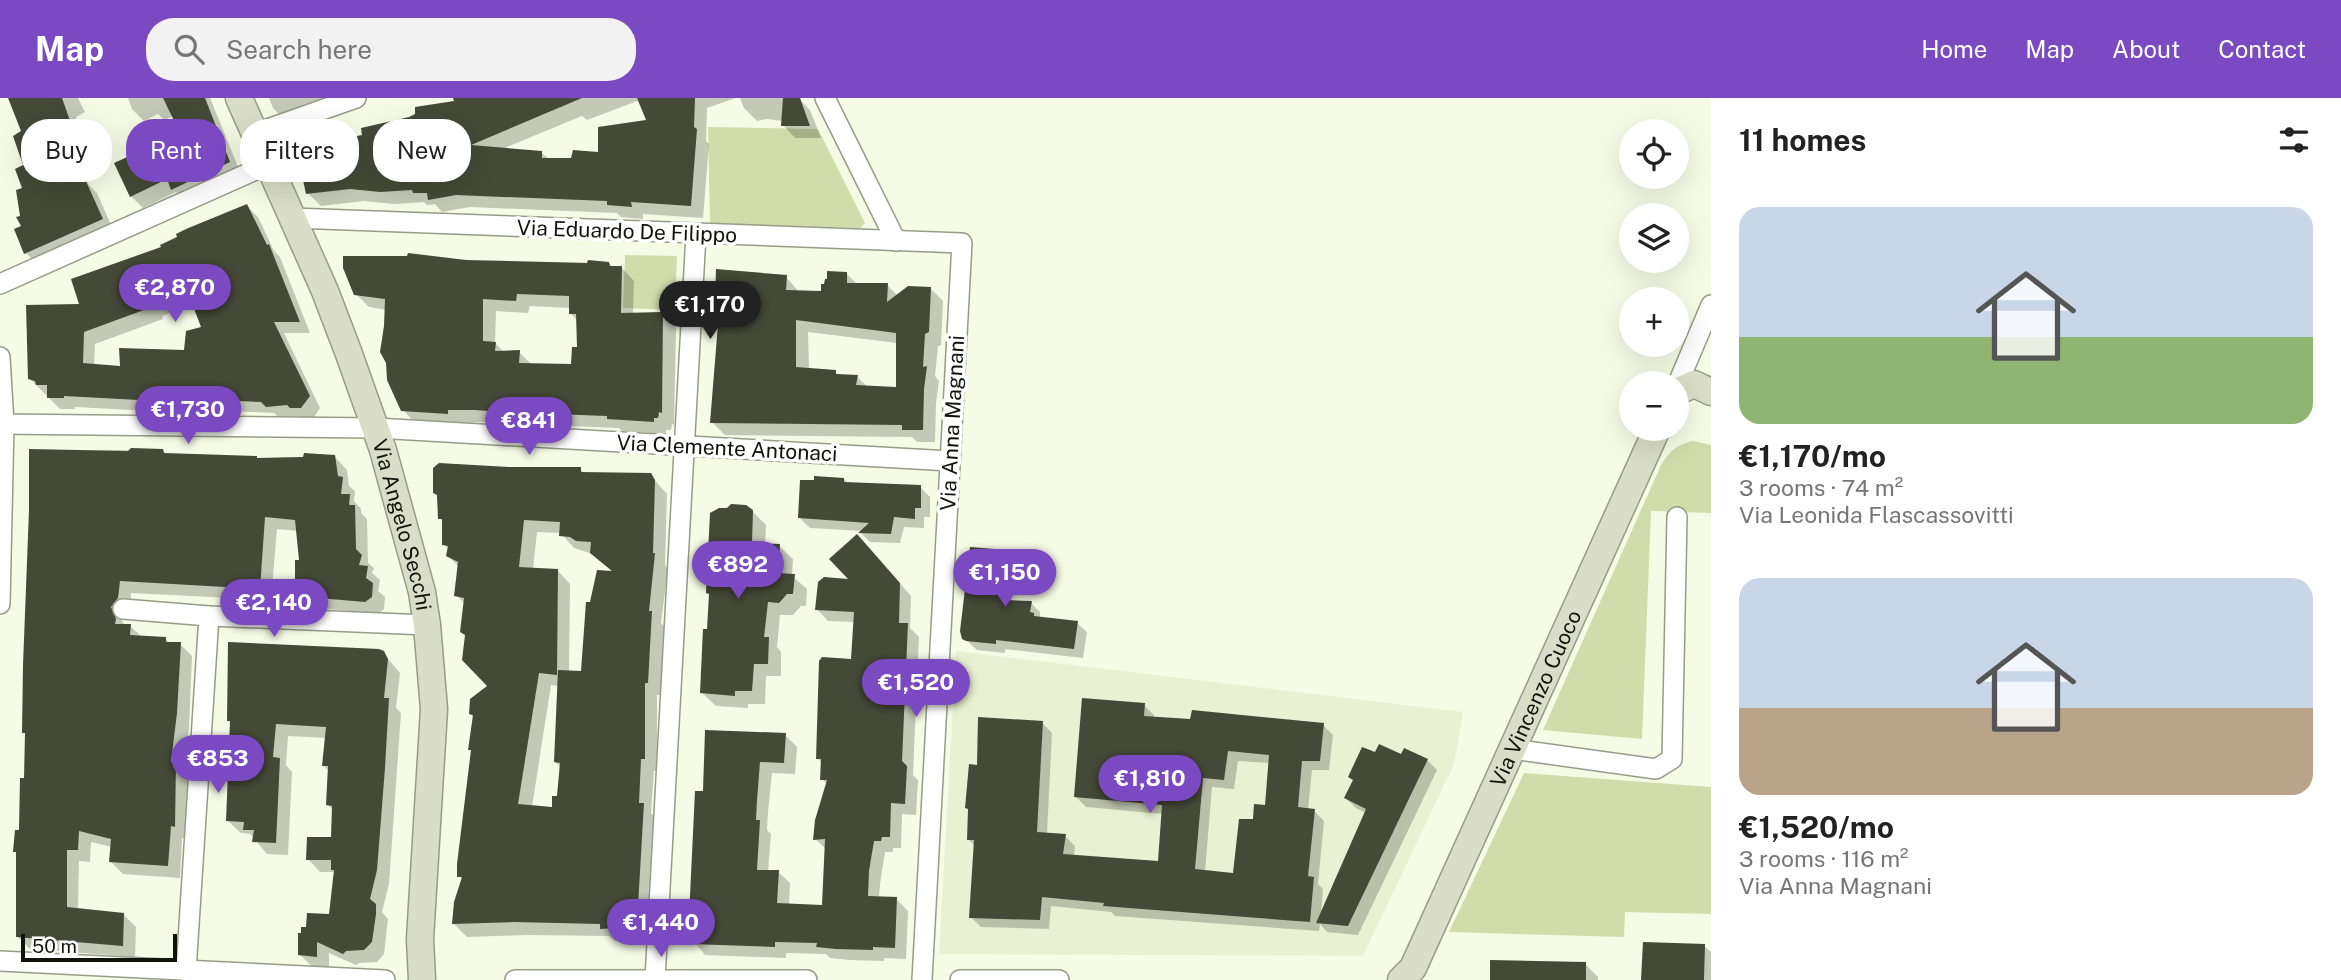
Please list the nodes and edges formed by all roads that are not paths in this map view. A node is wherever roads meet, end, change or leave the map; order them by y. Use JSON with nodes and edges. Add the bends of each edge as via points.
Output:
{"nodes":[{"id":1,"x":239,"y":98,"type":"edge"},
{"id":2,"x":356,"y":98,"type":"edge"},
{"id":3,"x":825,"y":98,"type":"edge"},
{"id":4,"x":249,"y":119,"type":"edge"},
{"id":5,"x":296,"y":119,"type":"edge"},
{"id":6,"x":240,"y":177,"type":"edge"},
{"id":7,"x":277,"y":182,"type":"edge"},
{"id":8,"x":293,"y":218,"type":"junction"},
{"id":9,"x":696,"y":234,"type":"junction"},
{"id":10,"x":896,"y":241,"type":"junction"},
{"id":11,"x":962,"y":243,"type":"joint"},
{"id":12,"x":0,"y":284,"type":"edge"},
{"id":13,"x":1711,"y":305,"type":"edge"},
{"id":14,"x":0,"y":358,"type":"edge"},
{"id":15,"x":1684,"y":371,"type":"edge"},
{"id":16,"x":1689,"y":386,"type":"edge"},
{"id":17,"x":1711,"y":392,"type":"edge"},
{"id":18,"x":2,"y":424,"type":"edge"},
{"id":19,"x":376,"y":428,"type":"junction"},
{"id":20,"x":1652,"y":441,"type":"edge"},
{"id":21,"x":685,"y":446,"type":"junction"},
{"id":22,"x":950,"y":461,"type":"junction"},
{"id":23,"x":1677,"y":517,"type":"dead end"},
{"id":24,"x":0,"y":604,"type":"edge"},
{"id":25,"x":123,"y":609,"type":"dead end"},
{"id":26,"x":209,"y":616,"type":"junction"},
{"id":27,"x":428,"y":625,"type":"junction"},
{"id":28,"x":1512,"y":749,"type":"junction"},
{"id":29,"x":0,"y":961,"type":"edge"},
{"id":30,"x":187,"y":971,"type":"junction"},
{"id":31,"x":59,"y":972,"type":"edge"},
{"id":32,"x":234,"y":976,"type":"edge"},
{"id":33,"x":1409,"y":976,"type":"edge"},
{"id":34,"x":655,"y":979,"type":"edge"},
{"id":35,"x":685,"y":979,"type":"edge"},
{"id":36,"x":385,"y":980,"type":"edge"},
{"id":37,"x":422,"y":980,"type":"edge"},
{"id":38,"x":515,"y":980,"type":"edge"},
{"id":39,"x":807,"y":980,"type":"edge"},
{"id":40,"x":922,"y":980,"type":"edge"},
{"id":41,"x":960,"y":980,"type":"edge"},
{"id":42,"x":1059,"y":980,"type":"edge"}],
"edges":[{"from":1,"to":4,"type":"street","name":"Via Angelo Secchi"},
{"from":2,"to":5,"type":"street"},
{"from":3,"to":10,"type":"street"},
{"from":6,"to":12,"type":"street"},
{"from":7,"to":8,"type":"street","name":"Via Angelo Secchi"},
{"from":8,"to":9,"type":"street","name":"Via Eduardo De Filippo"},
{"from":8,"to":19,"type":"street","name":"Via Angelo Secchi"},
{"from":9,"to":10,"type":"street","name":"Via Eduardo De Filippo"},
{"from":9,"to":21,"type":"street"},
{"from":10,"to":11,"type":"street","name":"Via Eduardo De Filippo"},
{"from":11,"to":22,"type":"street","name":"Via Anna Magnani"},
{"from":13,"to":15,"type":"street"},
{"from":14,"to":18,"type":"street"},
{"from":16,"to":17,"type":"street"},
{"from":18,"to":19,"type":"street","name":"Via Clemente Antonaci"},
{"from":18,"to":24,"type":"street"},
{"from":19,"to":21,"type":"street","name":"Via Clemente Antonaci"},
{"from":19,"to":27,"type":"street","name":"Via Angelo Secchi"},
{"from":20,"to":28,"type":"street","name":"Via Vincenzo Cuoco"},
{"from":21,"to":22,"type":"street","name":"Via Clemente Antonaci"},
{"from":21,"to":34,"type":"street"},
{"from":22,"to":40,"type":"street","name":"Via Anna Magnani"},
{"from":23,"to":28,"type":"street","via":[[1672,759],[1656,769]]},
{"from":25,"to":26,"type":"street"},
{"from":26,"to":27,"type":"street"},
{"from":26,"to":30,"type":"street"},
{"from":27,"to":37,"type":"street","name":"Via Angelo Secchi","via":[[434,709]]},
{"from":28,"to":33,"type":"street","name":"Via Vincenzo Cuoco"},
{"from":29,"to":31,"type":"street"},
{"from":30,"to":31,"type":"street"},
{"from":30,"to":32,"type":"street"},
{"from":32,"to":36,"type":"street"},
{"from":34,"to":35,"type":"street"},
{"from":34,"to":38,"type":"street"},
{"from":35,"to":39,"type":"street"},
{"from":41,"to":42,"type":"street"}]}
